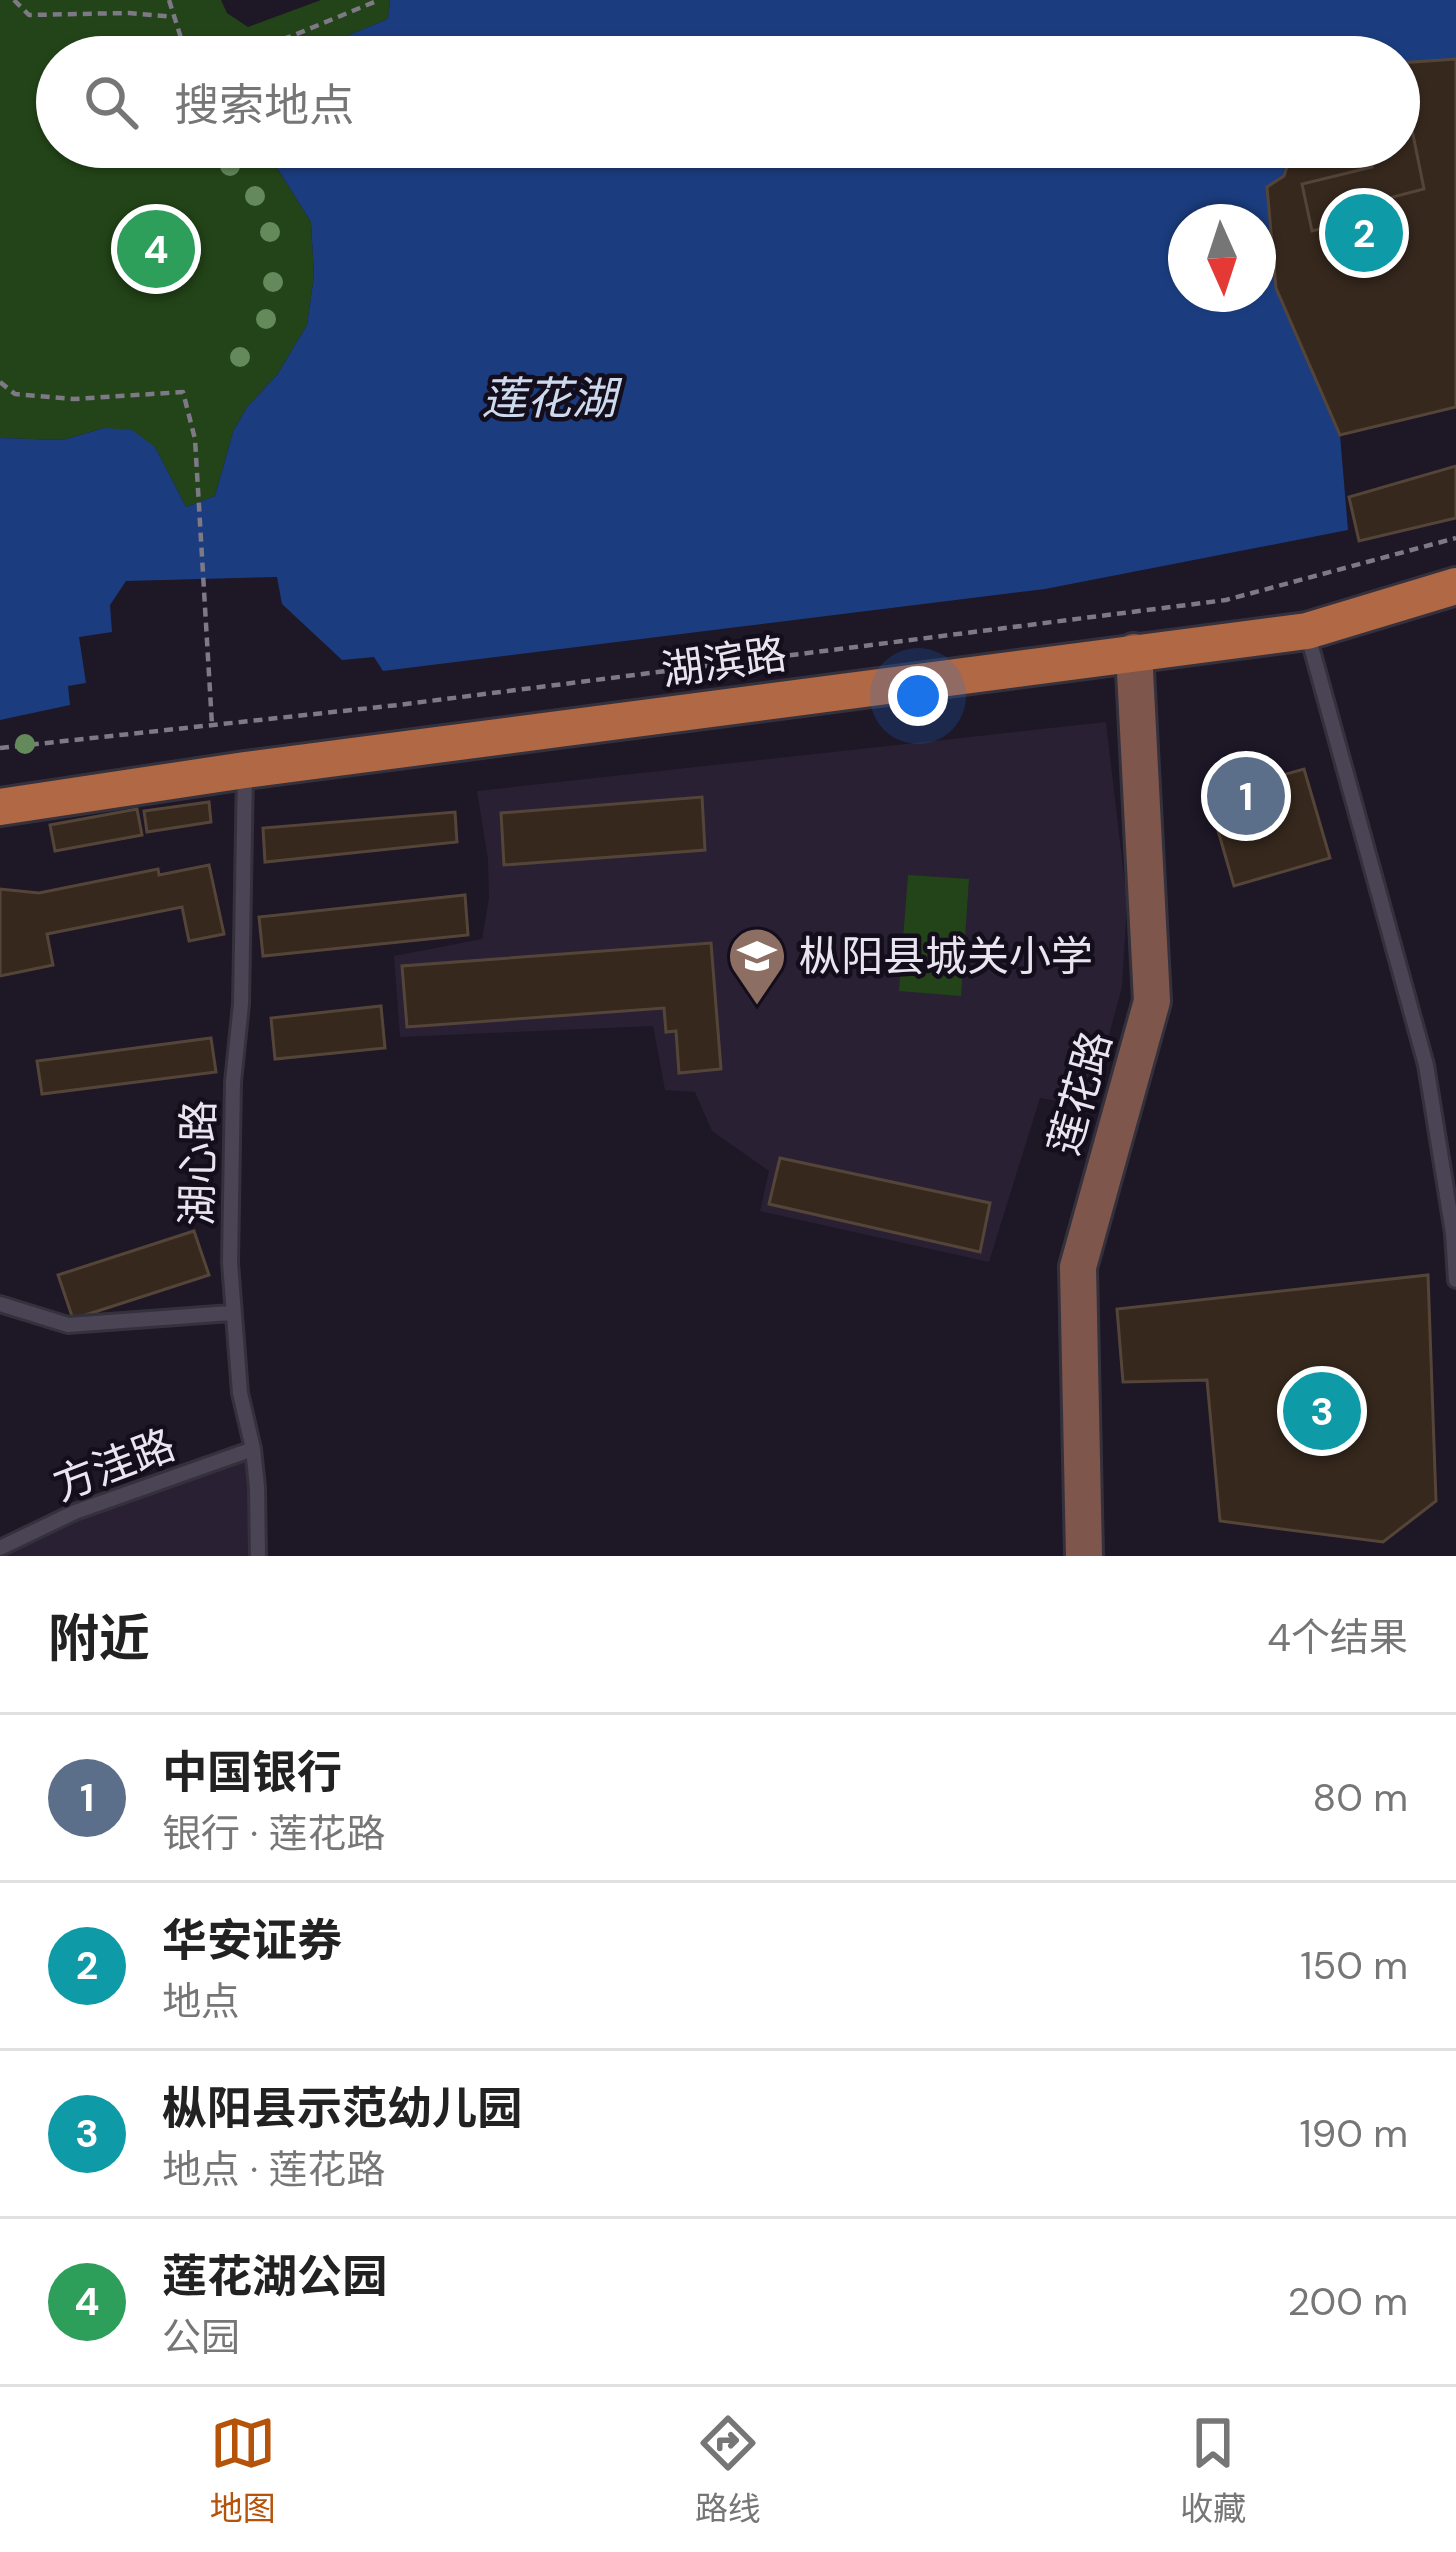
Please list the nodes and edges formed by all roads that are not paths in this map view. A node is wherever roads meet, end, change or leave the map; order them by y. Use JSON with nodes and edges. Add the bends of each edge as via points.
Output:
{"nodes":[{"id":1,"x":1456,"y":586,"type":"edge"},
{"id":2,"x":1307,"y":631,"type":"junction"},
{"id":3,"x":1134,"y":652,"type":"junction"},
{"id":4,"x":244,"y":770,"type":"junction"},
{"id":5,"x":0,"y":807,"type":"edge"},
{"id":6,"x":1456,"y":1280,"type":"edge"},
{"id":7,"x":0,"y":1304,"type":"edge"},
{"id":8,"x":231,"y":1313,"type":"junction"},
{"id":9,"x":253,"y":1449,"type":"junction"},
{"id":10,"x":0,"y":1548,"type":"edge"},
{"id":11,"x":258,"y":1556,"type":"edge"},
{"id":12,"x":1084,"y":1556,"type":"edge"}],
"edges":[{"from":1,"to":2,"type":"main road","name":"湖滨路"},
{"from":2,"to":3,"type":"main road","name":"湖滨路"},
{"from":2,"to":6,"type":"lane","via":[[1426,1065]]},
{"from":3,"to":4,"type":"main road","name":"湖滨路"},
{"from":3,"to":12,"type":"main road","name":"莲花路","via":[[1152,1001],[1078,1268]]},
{"from":4,"to":5,"type":"main road","name":"湖滨路"},
{"from":4,"to":8,"type":"lane","name":"湖心路"},
{"from":7,"to":8,"type":"lane","via":[[68,1325]]},
{"from":8,"to":9,"type":"lane","name":"湖心路"},
{"from":9,"to":10,"type":"lane","name":"方洼路","via":[[75,1512]]},
{"from":9,"to":11,"type":"lane","name":"湖心路"}]}
